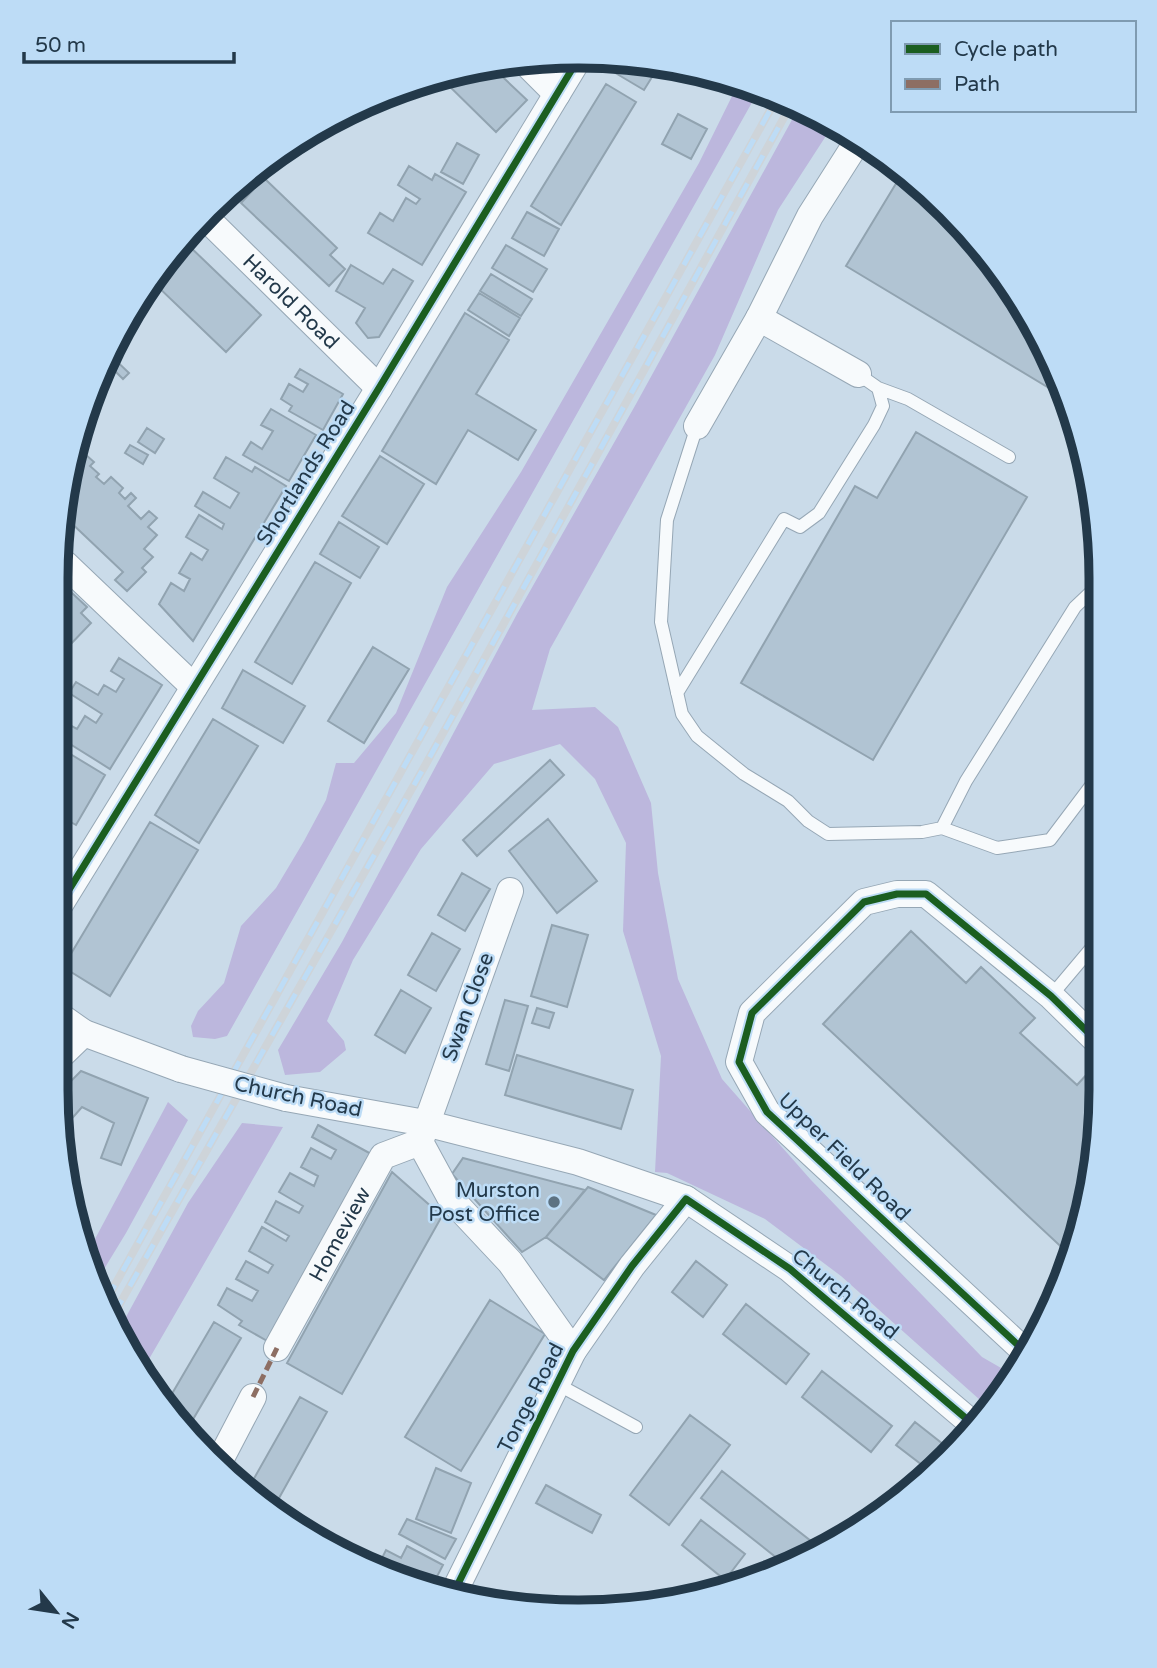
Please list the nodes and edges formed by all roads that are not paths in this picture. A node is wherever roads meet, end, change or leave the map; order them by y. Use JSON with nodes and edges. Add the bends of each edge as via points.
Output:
{"nodes":[{"id":1,"x":572,"y":68,"type":"edge"},
{"id":2,"x":534,"y":70,"type":"edge"},
{"id":3,"x":557,"y":93,"type":"junction"},
{"id":4,"x":853,"y":149,"type":"edge"},
{"id":5,"x":212,"y":224,"type":"edge"},
{"id":6,"x":759,"y":318,"type":"junction"},
{"id":7,"x":868,"y":381,"type":"junction"},
{"id":8,"x":379,"y":388,"type":"junction"},
{"id":9,"x":696,"y":426,"type":"joint"},
{"id":10,"x":1009,"y":457,"type":"dead end"},
{"id":11,"x":68,"y":567,"type":"edge"},
{"id":12,"x":1089,"y":594,"type":"edge"},
{"id":13,"x":194,"y":687,"type":"junction"},
{"id":14,"x":677,"y":693,"type":"junction"},
{"id":15,"x":1089,"y":788,"type":"edge"},
{"id":16,"x":942,"y":828,"type":"junction"},
{"id":17,"x":68,"y":891,"type":"edge"},
{"id":18,"x":510,"y":891,"type":"dead end"},
{"id":19,"x":1089,"y":950,"type":"edge"},
{"id":20,"x":1051,"y":996,"type":"junction"},
{"id":21,"x":68,"y":1022,"type":"edge"},
{"id":22,"x":84,"y":1033,"type":"junction"},
{"id":23,"x":1089,"y":1033,"type":"edge"},
{"id":24,"x":68,"y":1049,"type":"edge"},
{"id":25,"x":422,"y":1133,"type":"junction"},
{"id":26,"x":685,"y":1199,"type":"junction"},
{"id":27,"x":1019,"y":1346,"type":"edge"},
{"id":28,"x":277,"y":1348,"type":"dead end"},
{"id":29,"x":573,"y":1351,"type":"junction"},
{"id":30,"x":557,"y":1384,"type":"junction"},
{"id":31,"x":253,"y":1398,"type":"dead end"},
{"id":32,"x":967,"y":1419,"type":"edge"},
{"id":33,"x":636,"y":1427,"type":"dead end"},
{"id":34,"x":223,"y":1455,"type":"edge"},
{"id":35,"x":458,"y":1585,"type":"edge"}],
"edges":[{"from":1,"to":3,"type":"street","name":"Shortlands Road"},
{"from":2,"to":3,"type":"street"},
{"from":3,"to":8,"type":"street","name":"Shortlands Road"},
{"from":4,"to":6,"type":"street","via":[[810,216]]},
{"from":5,"to":8,"type":"street","name":"Harold Road"},
{"from":6,"to":7,"type":"street"},
{"from":6,"to":9,"type":"street"},
{"from":7,"to":10,"type":"lane"},
{"from":7,"to":14,"type":"lane","via":[[883,406],[874,425],[819,513],[800,527],[784,519]]},
{"from":8,"to":13,"type":"street","name":"Shortlands Road"},
{"from":9,"to":14,"type":"lane","via":[[667,520],[661,622]]},
{"from":11,"to":13,"type":"street"},
{"from":12,"to":16,"type":"lane","via":[[1075,607]]},
{"from":13,"to":17,"type":"street","name":"Shortlands Road"},
{"from":14,"to":16,"type":"lane","via":[[682,714],[697,736],[828,834]]},
{"from":15,"to":16,"type":"lane","via":[[1050,840],[997,848]]},
{"from":18,"to":25,"type":"street","name":"Swan Close"},
{"from":19,"to":20,"type":"lane"},
{"from":20,"to":23,"type":"street","name":"Upper Field Road"},
{"from":20,"to":27,"type":"street","name":"Upper Field Road","via":[[926,894],[897,894],[864,902],[752,1013],[738,1062],[767,1112]]},
{"from":21,"to":22,"type":"street","name":"Church Road"},
{"from":22,"to":24,"type":"street"},
{"from":22,"to":25,"type":"street","name":"Church Road","bridge":true,"via":[[181,1069]]},
{"from":25,"to":26,"type":"street","name":"Church Road","via":[[578,1162]]},
{"from":25,"to":28,"type":"street","name":"Homeview","via":[[383,1156]]},
{"from":25,"to":29,"type":"street","via":[[452,1199],[510,1262]]},
{"from":26,"to":29,"type":"street","name":"Tonge Road"},
{"from":26,"to":32,"type":"street","name":"Church Road","via":[[790,1269]]},
{"from":29,"to":30,"type":"street","name":"Tonge Road"},
{"from":30,"to":33,"type":"lane"},
{"from":30,"to":35,"type":"street","name":"Tonge Road"},
{"from":31,"to":34,"type":"street"}]}
